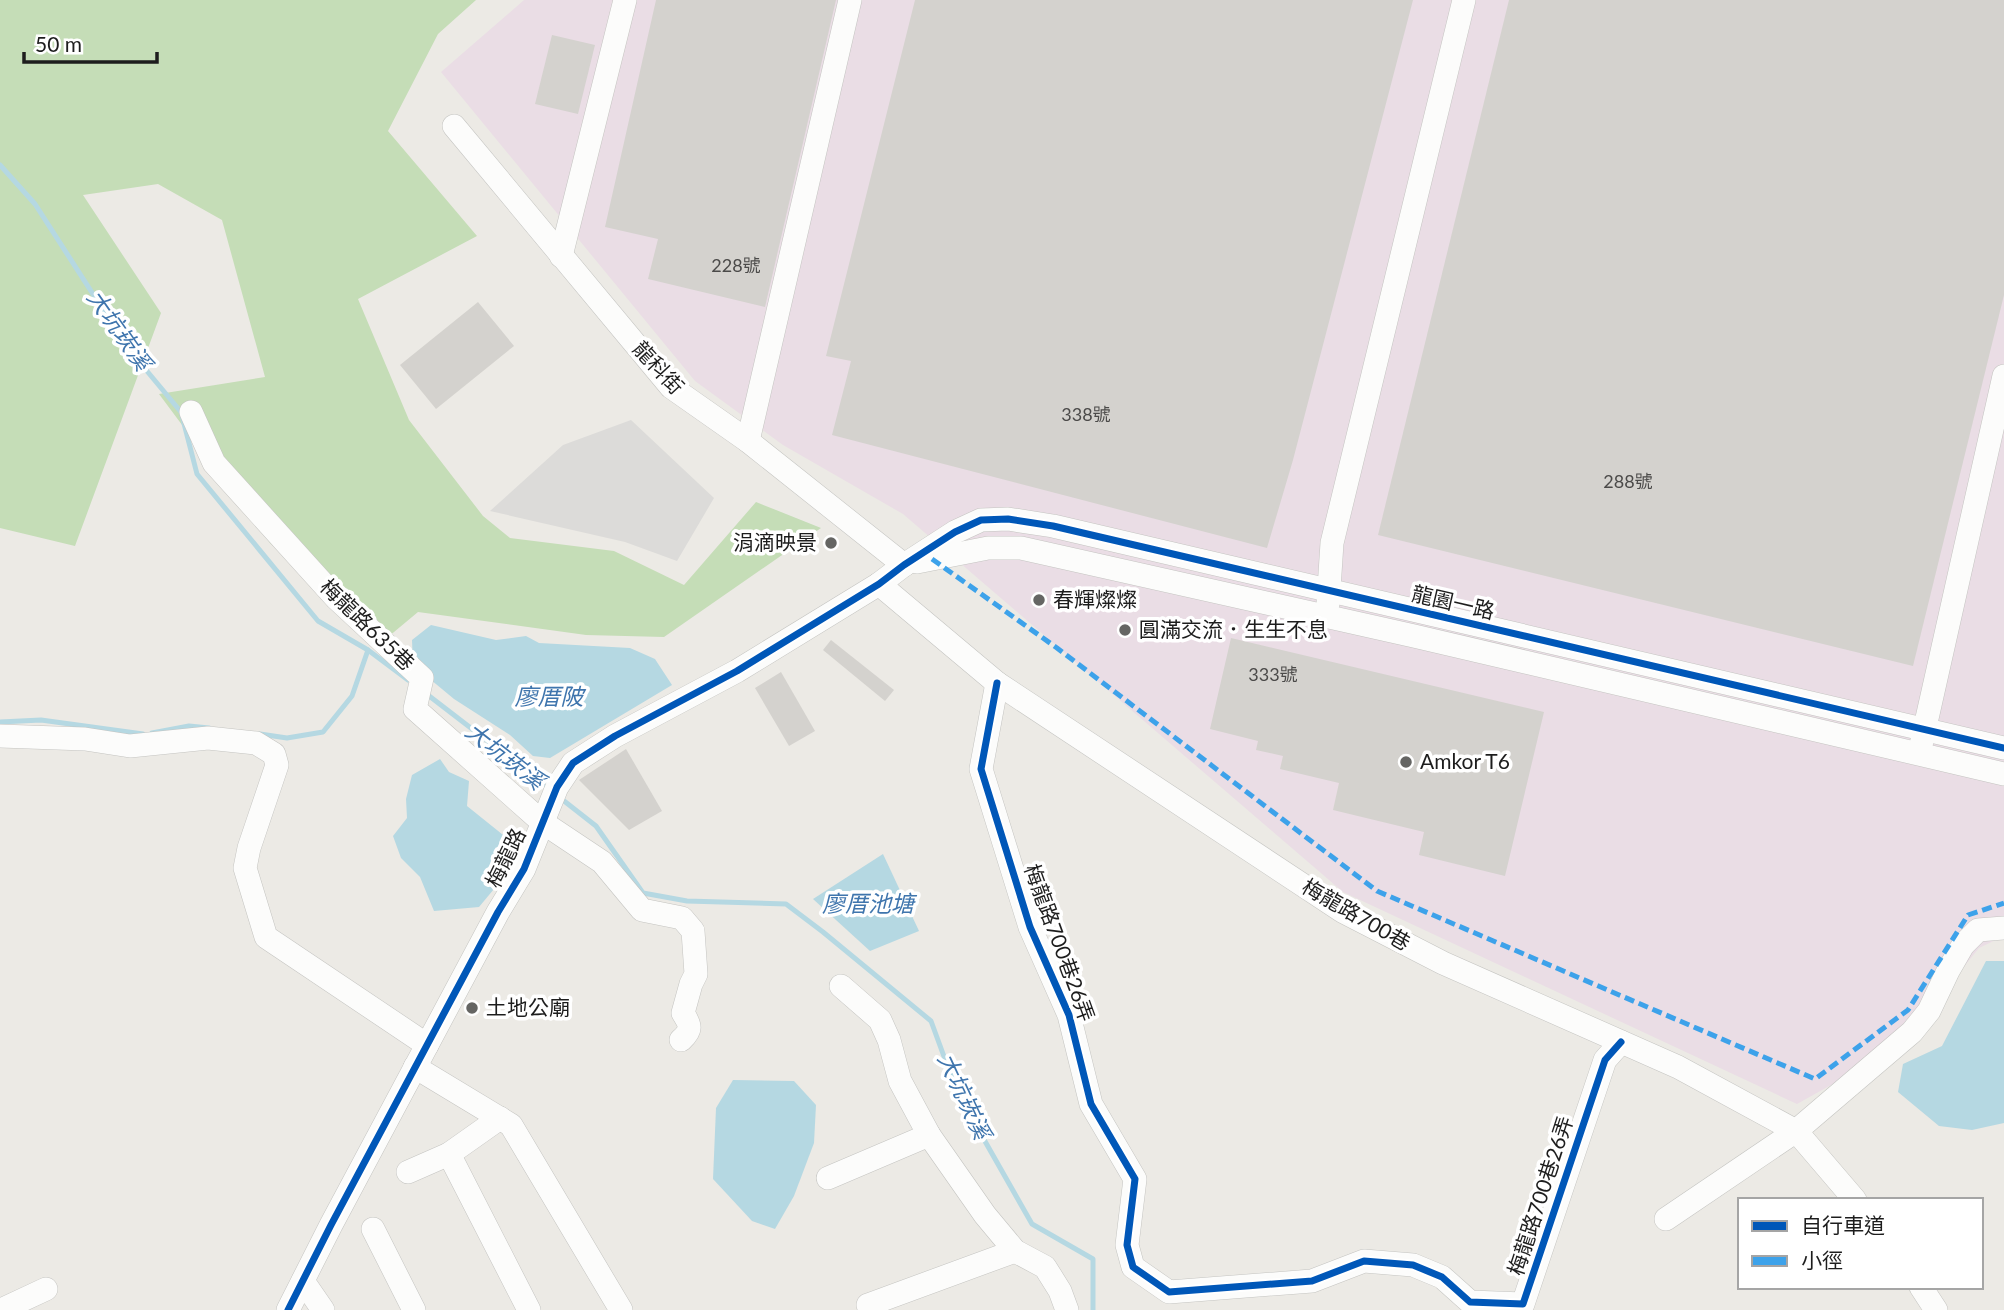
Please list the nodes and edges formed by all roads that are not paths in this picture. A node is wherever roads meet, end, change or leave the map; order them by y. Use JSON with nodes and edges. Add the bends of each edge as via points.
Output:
{"nodes":[{"id":1,"x":625,"y":0,"type":"edge"},
{"id":2,"x":850,"y":0,"type":"edge"},
{"id":3,"x":1464,"y":0,"type":"edge"},
{"id":4,"x":454,"y":126,"type":"dead end"},
{"id":5,"x":561,"y":256,"type":"junction"},
{"id":6,"x":2004,"y":376,"type":"edge"},
{"id":7,"x":191,"y":412,"type":"dead end"},
{"id":8,"x":748,"y":441,"type":"junction"},
{"id":9,"x":904,"y":565,"type":"junction"},
{"id":10,"x":880,"y":584,"type":"junction"},
{"id":11,"x":1331,"y":592,"type":"junction"},
{"id":12,"x":1325,"y":616,"type":"junction"},
{"id":13,"x":997,"y":683,"type":"junction"},
{"id":14,"x":1923,"y":730,"type":"junction"},
{"id":15,"x":0,"y":736,"type":"edge"},
{"id":16,"x":2004,"y":748,"type":"edge"},
{"id":17,"x":1920,"y":755,"type":"junction"},
{"id":18,"x":2004,"y":774,"type":"edge"},
{"id":19,"x":550,"y":804,"type":"junction"},
{"id":20,"x":2004,"y":928,"type":"edge"},
{"id":21,"x":841,"y":986,"type":"dead end"},
{"id":22,"x":681,"y":1040,"type":"dead end"},
{"id":23,"x":1621,"y":1042,"type":"junction"},
{"id":24,"x":427,"y":1045,"type":"junction"},
{"id":25,"x":415,"y":1067,"type":"junction"},
{"id":26,"x":500,"y":1118,"type":"junction"},
{"id":27,"x":1796,"y":1131,"type":"junction"},
{"id":28,"x":929,"y":1135,"type":"junction"},
{"id":29,"x":449,"y":1154,"type":"junction"},
{"id":30,"x":408,"y":1172,"type":"dead end"},
{"id":31,"x":828,"y":1178,"type":"dead end"},
{"id":32,"x":1854,"y":1198,"type":"edge"},
{"id":33,"x":1666,"y":1219,"type":"dead end"},
{"id":34,"x":373,"y":1229,"type":"dead end"},
{"id":35,"x":1015,"y":1251,"type":"junction"},
{"id":36,"x":303,"y":1280,"type":"junction"},
{"id":37,"x":46,"y":1289,"type":"dead end"},
{"id":38,"x":1922,"y":1289,"type":"edge"},
{"id":39,"x":861,"y":1308,"type":"edge"},
{"id":40,"x":618,"y":1309,"type":"edge"},
{"id":41,"x":1,"y":1310,"type":"edge"},
{"id":42,"x":288,"y":1310,"type":"edge"},
{"id":43,"x":323,"y":1310,"type":"edge"},
{"id":44,"x":414,"y":1310,"type":"edge"},
{"id":45,"x":529,"y":1310,"type":"edge"},
{"id":46,"x":1066,"y":1310,"type":"edge"},
{"id":47,"x":1936,"y":1310,"type":"edge"}],
"edges":[{"from":1,"to":5,"type":"street"},
{"from":2,"to":8,"type":"street"},
{"from":3,"to":11,"type":"street","via":[[1332,543]]},
{"from":4,"to":5,"type":"street","name":"龍科街"},
{"from":5,"to":8,"type":"street","name":"龍科街","via":[[671,387]]},
{"from":6,"to":14,"type":"street"},
{"from":7,"to":19,"type":"street","name":"梅龍路635巷","via":[[214,463],[336,598],[422,678],[415,709]]},
{"from":8,"to":9,"type":"street","name":"龍科街"},
{"from":9,"to":10,"type":"street","name":"梅龍路"},
{"from":9,"to":11,"type":"street","name":"龍園一路","via":[[955,531],[981,520],[1008,519]]},
{"from":9,"to":12,"type":"street","name":"龍園一路","via":[[988,548],[1021,548]]},
{"from":10,"to":13,"type":"street","name":"梅龍路700巷"},
{"from":10,"to":19,"type":"street","name":"梅龍路","via":[[573,763]]},
{"from":11,"to":12,"type":"street"},
{"from":11,"to":14,"type":"street","name":"龍園一路"},
{"from":12,"to":17,"type":"street","name":"龍園一路"},
{"from":13,"to":23,"type":"street","name":"梅龍路700巷","via":[[1342,911],[1443,963]]},
{"from":13,"to":23,"type":"street","name":"梅龍路700巷26弄","via":[[981,769],[1030,927],[1069,1014],[1091,1104],[1135,1179],[1127,1245],[1133,1267],[1168,1292],[1312,1281],[1364,1261],[1413,1265],[1442,1277],[1470,1302],[1523,1304],[1605,1060]]},
{"from":14,"to":16,"type":"street","name":"龍園一路"},
{"from":14,"to":17,"type":"street"},
{"from":15,"to":24,"type":"street","via":[[85,739],[130,746],[208,738],[256,743],[274,754],[277,765],[245,868],[266,937]]},
{"from":17,"to":18,"type":"street","name":"龍園一路"},
{"from":19,"to":22,"type":"street","name":"梅龍路635巷","via":[[642,910],[682,918],[693,931],[696,974],[683,1013],[690,1032]]},
{"from":19,"to":24,"type":"street","name":"梅龍路","via":[[524,869]]},
{"from":20,"to":27,"type":"street","via":[[1978,930],[1963,945],[1929,1011],[1912,1032]]},
{"from":21,"to":28,"type":"street","via":[[880,1020],[900,1081]]},
{"from":23,"to":27,"type":"street","name":"梅龍路700巷","via":[[1678,1067]]},
{"from":24,"to":25,"type":"street","name":"梅龍路"},
{"from":25,"to":26,"type":"street"},
{"from":25,"to":36,"type":"street","name":"梅龍路"},
{"from":26,"to":29,"type":"street"},
{"from":26,"to":40,"type":"street","via":[[512,1125]]},
{"from":27,"to":32,"type":"street","name":"梅龍路700巷"},
{"from":27,"to":33,"type":"street"},
{"from":28,"to":31,"type":"street"},
{"from":28,"to":35,"type":"street"},
{"from":29,"to":30,"type":"street"},
{"from":29,"to":45,"type":"street"},
{"from":34,"to":44,"type":"street"},
{"from":35,"to":39,"type":"street"},
{"from":35,"to":46,"type":"street","via":[[1045,1267]]},
{"from":36,"to":42,"type":"street","name":"梅龍路"},
{"from":36,"to":43,"type":"street"},
{"from":37,"to":41,"type":"street"},
{"from":38,"to":47,"type":"street"}]}
